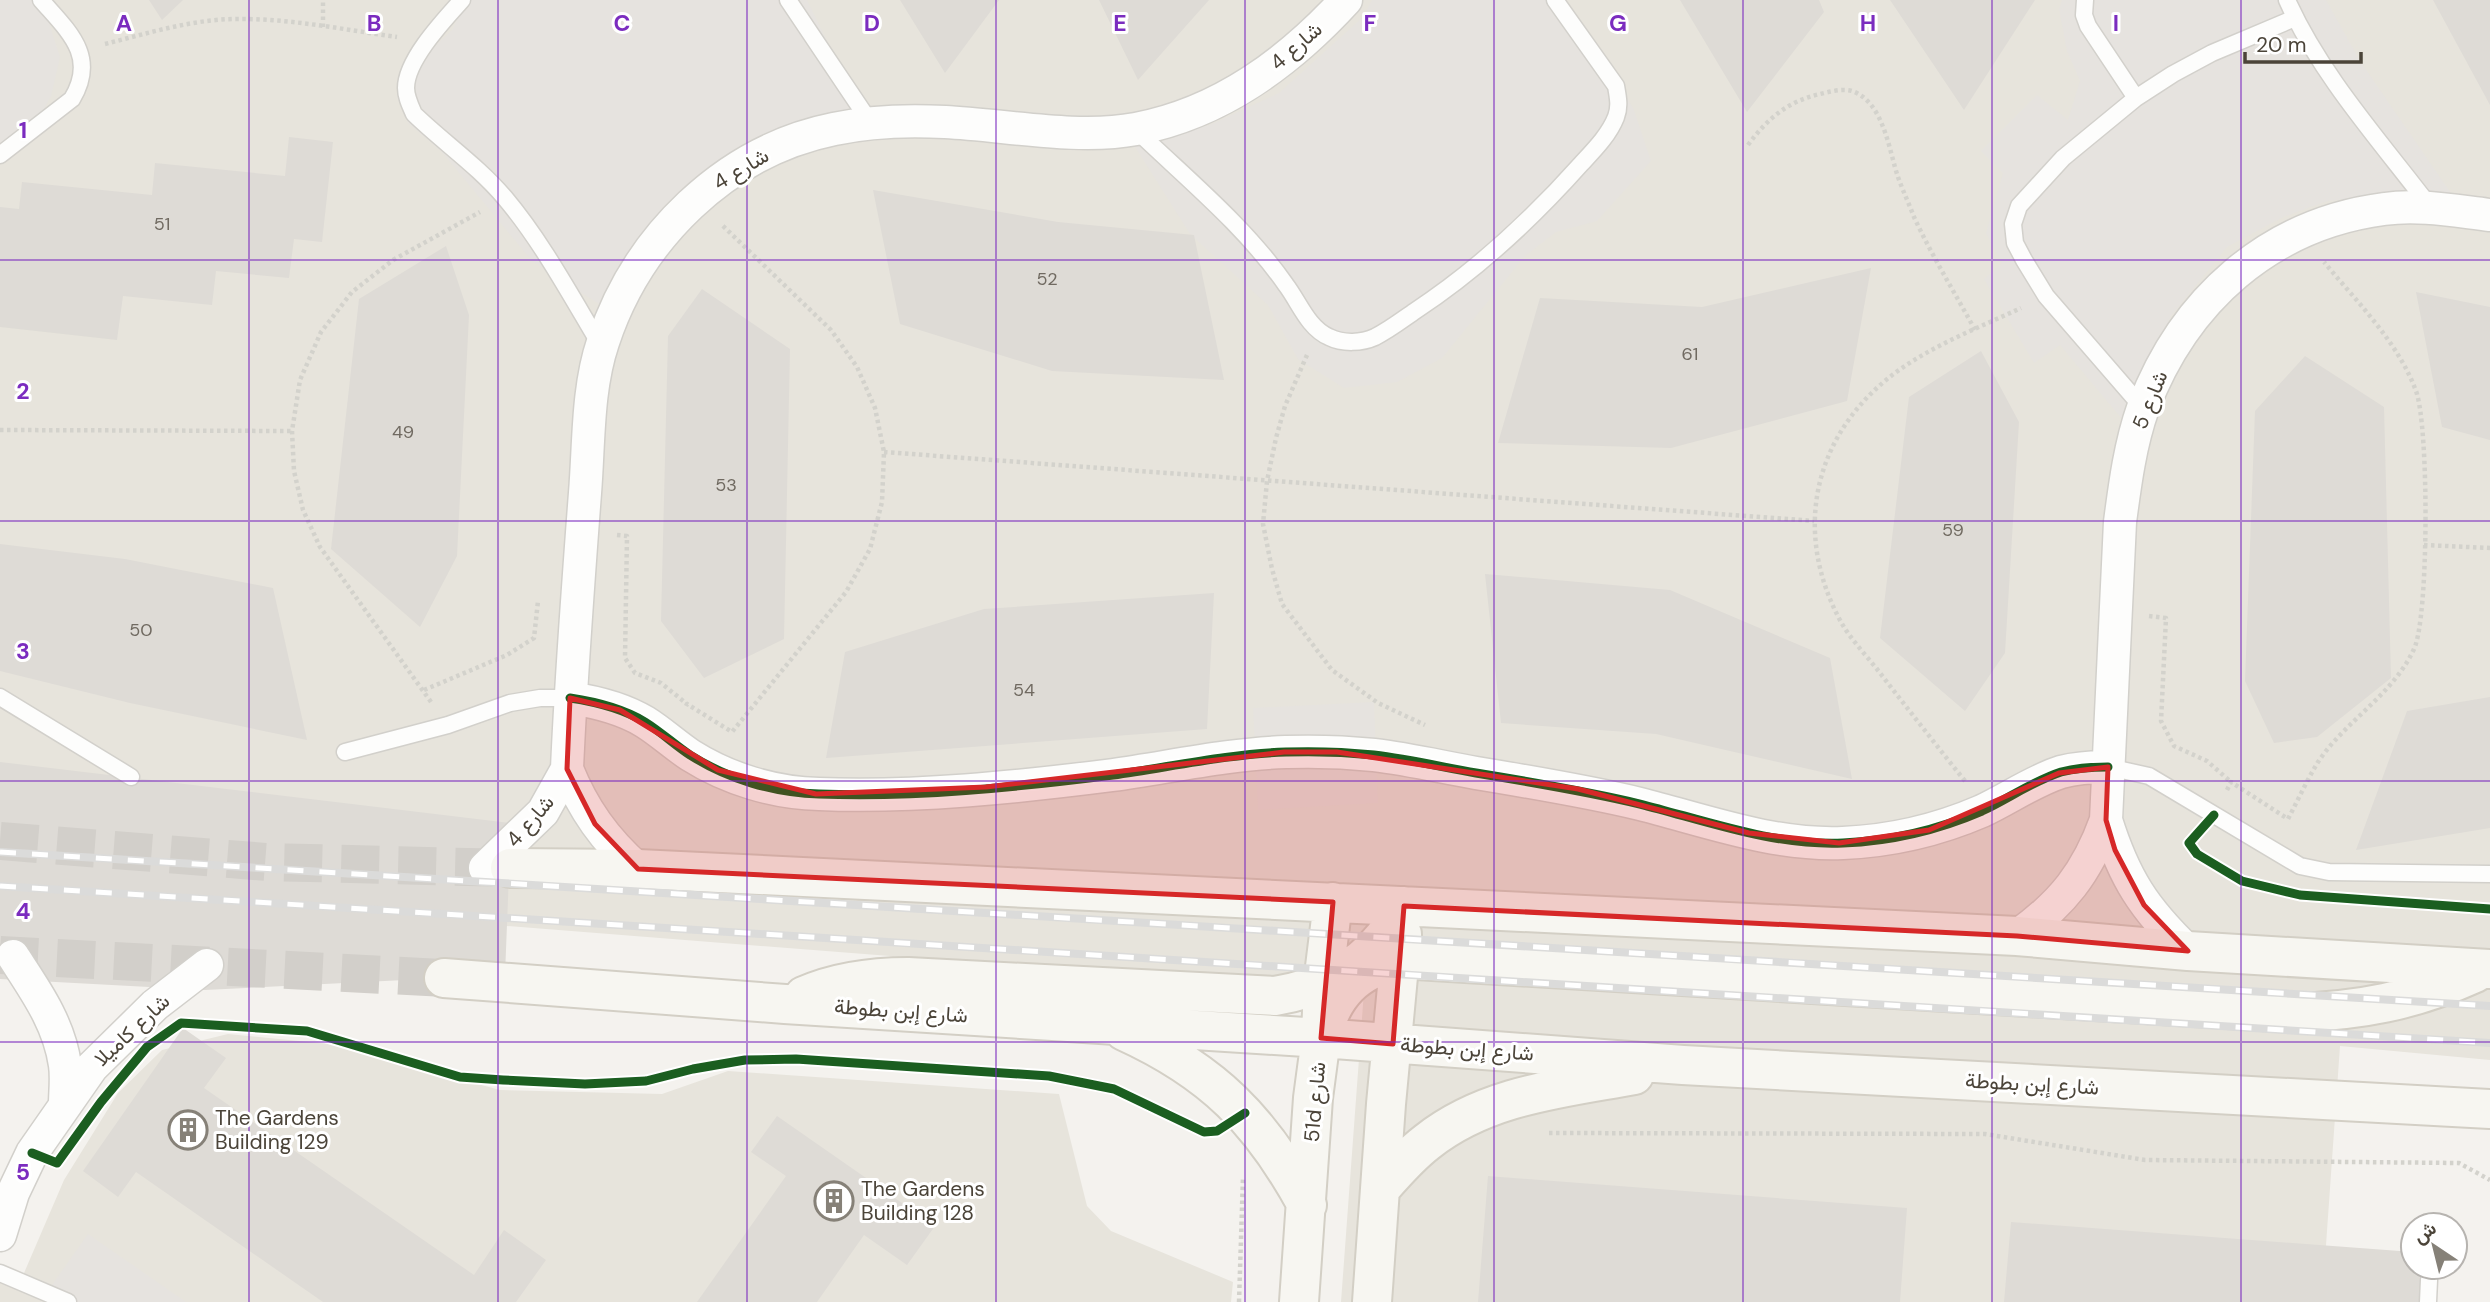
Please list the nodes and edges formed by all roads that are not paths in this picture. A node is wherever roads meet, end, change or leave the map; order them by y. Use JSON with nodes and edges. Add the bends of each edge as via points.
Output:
{"nodes":[{"id":1,"x":41,"y":0,"type":"edge"},
{"id":2,"x":462,"y":0,"type":"edge"},
{"id":3,"x":788,"y":0,"type":"edge"},
{"id":4,"x":1346,"y":0,"type":"edge"},
{"id":5,"x":1555,"y":0,"type":"edge"},
{"id":6,"x":2085,"y":0,"type":"edge"},
{"id":7,"x":2287,"y":0,"type":"edge"},
{"id":8,"x":2295,"y":18,"type":"junction"},
{"id":9,"x":2136,"y":98,"type":"junction"},
{"id":10,"x":870,"y":122,"type":"junction"},
{"id":11,"x":1135,"y":129,"type":"junction"},
{"id":12,"x":0,"y":155,"type":"edge"},
{"id":13,"x":2431,"y":208,"type":"junction"},
{"id":14,"x":2490,"y":215,"type":"edge"},
{"id":15,"x":601,"y":346,"type":"junction"},
{"id":16,"x":2143,"y":408,"type":"junction"},
{"id":17,"x":0,"y":696,"type":"edge"},
{"id":18,"x":570,"y":698,"type":"junction"},
{"id":19,"x":345,"y":752,"type":"dead end"},
{"id":20,"x":2108,"y":766,"type":"junction"},
{"id":21,"x":567,"y":769,"type":"junction"},
{"id":22,"x":131,"y":778,"type":"dead end"},
{"id":23,"x":2106,"y":820,"type":"junction"},
{"id":24,"x":498,"y":868,"type":"joint"},
{"id":25,"x":638,"y":869,"type":"junction"},
{"id":26,"x":2490,"y":874,"type":"edge"},
{"id":27,"x":1333,"y":902,"type":"junction"},
{"id":28,"x":1404,"y":906,"type":"junction"},
{"id":29,"x":2017,"y":936,"type":"junction"},
{"id":30,"x":2188,"y":951,"type":"junction"},
{"id":31,"x":13,"y":956,"type":"dead end"},
{"id":32,"x":1400,"y":959,"type":"junction"},
{"id":33,"x":207,"y":965,"type":"dead end"},
{"id":34,"x":2487,"y":969,"type":"edge"},
{"id":35,"x":444,"y":978,"type":"tunnel mouth"},
{"id":36,"x":1323,"y":984,"type":"junction"},
{"id":37,"x":785,"y":1004,"type":"junction"},
{"id":38,"x":1109,"y":1025,"type":"junction"},
{"id":39,"x":1321,"y":1038,"type":"junction"},
{"id":40,"x":1393,"y":1044,"type":"junction"},
{"id":41,"x":1683,"y":1065,"type":"junction"},
{"id":42,"x":65,"y":1104,"type":"junction"},
{"id":43,"x":2490,"y":1109,"type":"edge"},
{"id":44,"x":1382,"y":1187,"type":"junction"},
{"id":45,"x":1307,"y":1205,"type":"junction"},
{"id":46,"x":0,"y":1235,"type":"edge"},
{"id":47,"x":0,"y":1273,"type":"edge"},
{"id":48,"x":2430,"y":1281,"type":"edge"},
{"id":49,"x":68,"y":1302,"type":"edge"},
{"id":50,"x":1299,"y":1302,"type":"edge"},
{"id":51,"x":1372,"y":1302,"type":"edge"},
{"id":52,"x":2428,"y":1302,"type":"edge"}],
"edges":[{"from":1,"to":12,"type":"lane","via":[[74,39],[82,76],[72,99]]},
{"from":2,"to":15,"type":"lane","via":[[411,66],[405,90],[408,102],[414,114],[505,198]]},
{"from":3,"to":10,"type":"lane"},
{"from":4,"to":11,"type":"street","name":"شارع 4","via":[[1286,59],[1251,82],[1202,108]]},
{"from":5,"to":11,"type":"lane","via":[[1616,86],[1619,100],[1611,128],[1518,230],[1432,300],[1366,340],[1329,338],[1317,330],[1249,239]]},
{"from":6,"to":9,"type":"lane","via":[[2088,26]]},
{"from":7,"to":8,"type":"lane"},
{"from":8,"to":9,"type":"lane","via":[[2212,52]]},
{"from":8,"to":13,"type":"lane","via":[[2335,81]]},
{"from":9,"to":16,"type":"lane","via":[[2063,158],[2019,206],[2013,224],[2015,243],[2046,296]]},
{"from":10,"to":11,"type":"street","name":"شارع 4","via":[[1074,131]]},
{"from":10,"to":15,"type":"street","name":"شارع 4","via":[[832,129],[771,150],[695,200],[649,249],[615,308]]},
{"from":13,"to":14,"type":"street","name":"شارع 5"},
{"from":13,"to":16,"type":"street","name":"شارع 5","via":[[2386,208],[2341,216],[2263,252],[2231,275],[2203,304],[2173,348]]},
{"from":15,"to":18,"type":"street","name":"شارع 4","via":[[591,415]]},
{"from":16,"to":20,"type":"street","name":"شارع 5","via":[[2120,522]]},
{"from":17,"to":22,"type":"lane"},
{"from":18,"to":19,"type":"lane","via":[[510,703],[400,740]]},
{"from":18,"to":20,"type":"street","via":[[620,710],[718,770],[748,782],[817,794],[1049,782],[1244,756],[1324,752],[1379,756],[1578,789],[1749,833],[1809,842],[1900,837],[1958,821],[2059,773]]},
{"from":18,"to":21,"type":"street","name":"شارع 4"},
{"from":20,"to":23,"type":"street","name":"شارع 5"},
{"from":20,"to":26,"type":"lane","via":[[2149,776],[2300,866],[2329,872]]},
{"from":21,"to":24,"type":"street","name":"شارع 4","via":[[543,812]]},
{"from":21,"to":25,"type":"street","name":"شارع 4","via":[[595,824]]},
{"from":23,"to":29,"type":"street","name":"شارع 5","via":[[2095,849],[2069,890]]},
{"from":23,"to":30,"type":"street","name":"شارع 5","via":[[2124,870],[2144,905]]},
{"from":24,"to":25,"type":"main road"},
{"from":25,"to":27,"type":"main road"},
{"from":27,"to":28,"type":"main road"},
{"from":27,"to":36,"type":"main road","name":"51d شارع"},
{"from":28,"to":29,"type":"main road"},
{"from":28,"to":32,"type":"main road"},
{"from":28,"to":36,"type":"main road","via":[[1384,938],[1356,964]]},
{"from":29,"to":30,"type":"main road"},
{"from":30,"to":34,"type":"main road"},
{"from":31,"to":42,"type":"street","name":"شارع كاميلا","via":[[58,1031],[66,1067]]},
{"from":32,"to":34,"type":"main road","via":[[2292,1013],[2396,1002]]},
{"from":32,"to":39,"type":"main road","via":[[1351,982],[1326,1017]]},
{"from":32,"to":40,"type":"main road"},
{"from":33,"to":42,"type":"street","name":"شارع كاميلا","via":[[125,1034],[92,1067]]},
{"from":35,"to":37,"type":"main road","name":"شارع إبن بطوطة"},
{"from":36,"to":37,"type":"main road","via":[[1275,996],[875,977],[841,983]]},
{"from":36,"to":39,"type":"main road","name":"51d شارع"},
{"from":37,"to":38,"type":"main road","name":"شارع إبن بطوطة"},
{"from":38,"to":39,"type":"main road","name":"شارع إبن بطوطة"},
{"from":38,"to":45,"type":"main road","via":[[1159,1047],[1205,1077],[1245,1113],[1276,1152]]},
{"from":39,"to":40,"type":"main road","name":"شارع إبن بطوطة"},
{"from":39,"to":45,"type":"main road","name":"51d شارع"},
{"from":40,"to":41,"type":"main road","name":"شارع إبن بطوطة"},
{"from":40,"to":44,"type":"main road"},
{"from":41,"to":43,"type":"main road","name":"شارع إبن بطوطة"},
{"from":41,"to":44,"type":"main road","via":[[1516,1097],[1485,1108],[1428,1141]]},
{"from":42,"to":46,"type":"street","name":"شارع كاميلا","via":[[32,1153]]},
{"from":44,"to":51,"type":"main road"},
{"from":45,"to":50,"type":"main road","name":"51d شارع"},
{"from":47,"to":49,"type":"lane"},
{"from":48,"to":52,"type":"lane"}]}
